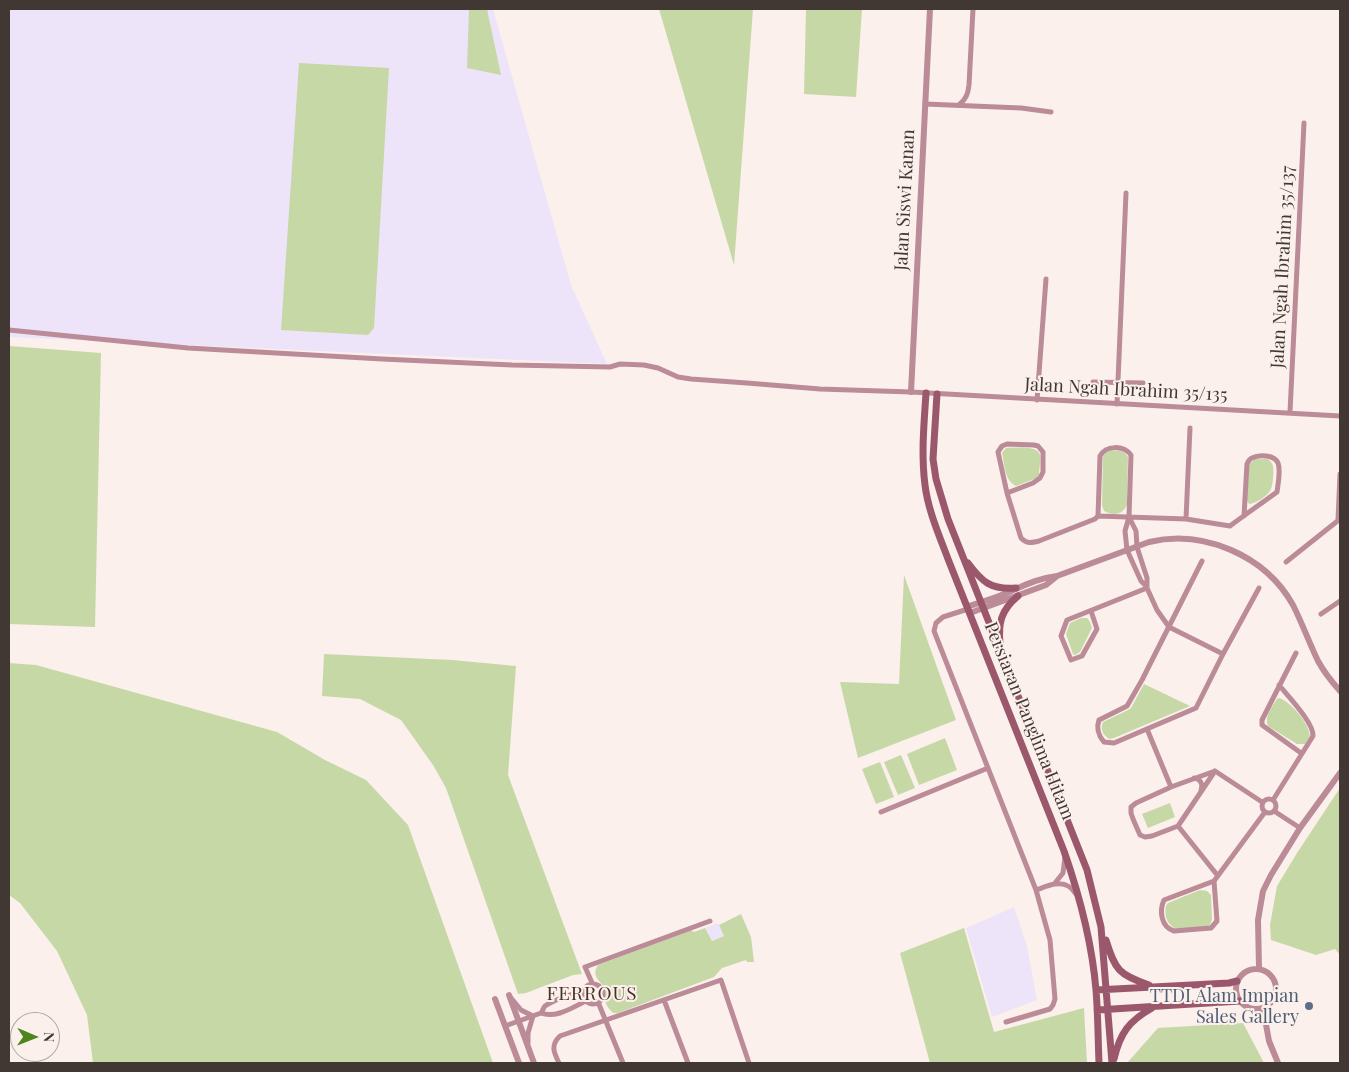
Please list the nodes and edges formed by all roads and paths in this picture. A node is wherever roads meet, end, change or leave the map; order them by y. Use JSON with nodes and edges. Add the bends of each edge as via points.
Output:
{"nodes":[{"id":1,"x":930,"y":9,"type":"edge"},
{"id":2,"x":973,"y":9,"type":"edge"},
{"id":3,"x":925,"y":104,"type":"junction"},
{"id":4,"x":958,"y":105,"type":"junction"},
{"id":5,"x":1051,"y":112,"type":"dead end"},
{"id":6,"x":1304,"y":123,"type":"dead end"},
{"id":7,"x":1126,"y":193,"type":"dead end"},
{"id":8,"x":1046,"y":279,"type":"dead end"},
{"id":9,"x":9,"y":330,"type":"edge"},
{"id":10,"x":1093,"y":382,"type":"dead end"},
{"id":11,"x":1118,"y":382,"type":"junction"},
{"id":12,"x":1143,"y":383,"type":"dead end"},
{"id":13,"x":911,"y":392,"type":"junction"},
{"id":14,"x":926,"y":393,"type":"junction"},
{"id":15,"x":937,"y":394,"type":"junction"},
{"id":16,"x":1037,"y":400,"type":"junction"},
{"id":17,"x":1117,"y":404,"type":"junction"},
{"id":18,"x":1290,"y":412,"type":"junction"},
{"id":19,"x":1340,"y":416,"type":"edge"},
{"id":20,"x":1190,"y":428,"type":"dead end"},
{"id":21,"x":1340,"y":474,"type":"edge"},
{"id":22,"x":1007,"y":493,"type":"junction"},
{"id":23,"x":1098,"y":516,"type":"junction"},
{"id":24,"x":1244,"y":516,"type":"junction"},
{"id":25,"x":1129,"y":517,"type":"junction"},
{"id":26,"x":1186,"y":519,"type":"junction"},
{"id":27,"x":1340,"y":521,"type":"edge"},
{"id":28,"x":1137,"y":546,"type":"junction"},
{"id":29,"x":1127,"y":550,"type":"junction"},
{"id":30,"x":962,"y":554,"type":"junction"},
{"id":31,"x":1202,"y":561,"type":"dead end"},
{"id":32,"x":1286,"y":562,"type":"dead end"},
{"id":33,"x":1057,"y":576,"type":"junction"},
{"id":34,"x":1146,"y":587,"type":"junction"},
{"id":35,"x":1016,"y":588,"type":"junction"},
{"id":36,"x":1259,"y":588,"type":"dead end"},
{"id":37,"x":1018,"y":596,"type":"junction"},
{"id":38,"x":1340,"y":601,"type":"edge"},
{"id":39,"x":982,"y":605,"type":"junction"},
{"id":40,"x":969,"y":610,"type":"junction"},
{"id":41,"x":1090,"y":611,"type":"junction"},
{"id":42,"x":1321,"y":614,"type":"dead end"},
{"id":43,"x":1169,"y":627,"type":"junction"},
{"id":44,"x":1296,"y":653,"type":"dead end"},
{"id":45,"x":1001,"y":654,"type":"junction"},
{"id":46,"x":1223,"y":654,"type":"junction"},
{"id":47,"x":1279,"y":685,"type":"junction"},
{"id":48,"x":1340,"y":691,"type":"edge"},
{"id":49,"x":1147,"y":729,"type":"junction"},
{"id":50,"x":1301,"y":753,"type":"junction"},
{"id":51,"x":988,"y":768,"type":"junction"},
{"id":52,"x":1215,"y":771,"type":"junction"},
{"id":53,"x":1340,"y":773,"type":"edge"},
{"id":54,"x":1193,"y":778,"type":"junction"},
{"id":55,"x":1171,"y":787,"type":"junction"},
{"id":56,"x":1201,"y":792,"type":"junction"},
{"id":57,"x":1273,"y":800,"type":"junction"},
{"id":58,"x":1262,"y":802,"type":"junction"},
{"id":59,"x":1274,"y":811,"type":"junction"},
{"id":60,"x":881,"y":812,"type":"dead end"},
{"id":61,"x":1265,"y":812,"type":"junction"},
{"id":62,"x":1178,"y":826,"type":"junction"},
{"id":63,"x":1300,"y":828,"type":"junction"},
{"id":64,"x":1064,"y":851,"type":"junction"},
{"id":65,"x":1216,"y":879,"type":"junction"},
{"id":66,"x":1055,"y":883,"type":"junction"},
{"id":67,"x":1036,"y":890,"type":"junction"},
{"id":68,"x":1080,"y":899,"type":"junction"},
{"id":69,"x":710,"y":922,"type":"dead end"},
{"id":70,"x":1102,"y":927,"type":"junction"},
{"id":71,"x":1260,"y":968,"type":"junction"},
{"id":72,"x":1237,"y":981,"type":"junction"},
{"id":73,"x":593,"y":984,"type":"junction"},
{"id":74,"x":1154,"y":987,"type":"junction"},
{"id":75,"x":1107,"y":989,"type":"junction"},
{"id":76,"x":1096,"y":990,"type":"junction"},
{"id":77,"x":584,"y":992,"type":"junction"},
{"id":78,"x":509,"y":995,"type":"joint"},
{"id":79,"x":495,"y":999,"type":"dead end"},
{"id":80,"x":664,"y":1000,"type":"junction"},
{"id":81,"x":586,"y":1001,"type":"junction"},
{"id":82,"x":1240,"y":1001,"type":"junction"},
{"id":83,"x":598,"y":1002,"type":"junction"},
{"id":84,"x":1154,"y":1006,"type":"junction"},
{"id":85,"x":1263,"y":1008,"type":"junction"},
{"id":86,"x":1108,"y":1009,"type":"junction"},
{"id":87,"x":1097,"y":1010,"type":"junction"},
{"id":88,"x":541,"y":1013,"type":"junction"},
{"id":89,"x":533,"y":1016,"type":"junction"},
{"id":90,"x":606,"y":1020,"type":"junction"},
{"id":91,"x":518,"y":1021,"type":"junction"},
{"id":92,"x":1006,"y":1022,"type":"dead end"},
{"id":93,"x":505,"y":1026,"type":"junction"},
{"id":94,"x":528,"y":1047,"type":"junction"},
{"id":95,"x":519,"y":1063,"type":"edge"},
{"id":96,"x":534,"y":1063,"type":"edge"},
{"id":97,"x":559,"y":1063,"type":"edge"},
{"id":98,"x":623,"y":1063,"type":"edge"},
{"id":99,"x":688,"y":1063,"type":"edge"},
{"id":100,"x":749,"y":1063,"type":"edge"},
{"id":101,"x":1099,"y":1063,"type":"edge"},
{"id":102,"x":1112,"y":1063,"type":"edge"},
{"id":103,"x":1278,"y":1063,"type":"edge"}],
"edges":[{"from":1,"to":3,"type":"street","name":"Jalan Siswi Kanan"},
{"from":2,"to":4,"type":"street","via":[[969,85],[964,101]]},
{"from":3,"to":4,"type":"street"},
{"from":3,"to":13,"type":"street","name":"Jalan Siswi Kanan"},
{"from":4,"to":5,"type":"street"},
{"from":6,"to":18,"type":"street","name":"Jalan Ngah Ibrahim 35/137"},
{"from":7,"to":11,"type":"street"},
{"from":8,"to":16,"type":"street"},
{"from":9,"to":13,"type":"street","name":"Jalan Ngah Ibrahim 35/135","via":[[188,348],[382,359],[610,368],[620,364],[658,368],[691,379]]},
{"from":10,"to":11,"type":"street"},
{"from":11,"to":12,"type":"street"},
{"from":11,"to":17,"type":"street"},
{"from":13,"to":14,"type":"street","name":"Jalan Ngah Ibrahim 35/135"},
{"from":14,"to":15,"type":"street","name":"Jalan Ngah Ibrahim 35/135"},
{"from":14,"to":40,"type":"main road","name":"Persiaran Panglima Hitam","via":[[925,487],[933,518]]},
{"from":15,"to":16,"type":"street","name":"Jalan Ngah Ibrahim 35/135"},
{"from":15,"to":30,"type":"main road","name":"Persiaran Panglima Hitam","via":[[933,459],[936,479]]},
{"from":16,"to":17,"type":"street","name":"Jalan Ngah Ibrahim 35/135"},
{"from":17,"to":18,"type":"street","name":"Jalan Ngah Ibrahim 35/135"},
{"from":18,"to":19,"type":"street","name":"Jalan Ngah Ibrahim 35/135"},
{"from":20,"to":26,"type":"street"},
{"from":21,"to":27,"type":"street"},
{"from":22,"to":22,"type":"street","via":[[998,452],[1007,444],[1038,446],[1044,457],[1040,478]]},
{"from":22,"to":23,"type":"street","via":[[1021,538],[1026,542],[1039,541]]},
{"from":23,"to":25,"type":"street"},
{"from":23,"to":25,"type":"street","via":[[1100,456],[1107,448],[1122,448],[1131,455]]},
{"from":24,"to":24,"type":"street","via":[[1247,464],[1255,456],[1275,458],[1279,466],[1278,492]]},
{"from":24,"to":26,"type":"street","via":[[1230,526]]},
{"from":25,"to":26,"type":"street"},
{"from":25,"to":28,"type":"street","via":[[1136,531]]},
{"from":25,"to":29,"type":"street","via":[[1125,531]]},
{"from":27,"to":32,"type":"street"},
{"from":28,"to":29,"type":"street"},
{"from":28,"to":34,"type":"street","via":[[1147,578]]},
{"from":28,"to":48,"type":"street","via":[[1163,539],[1206,541],[1228,548],[1259,567],[1277,583],[1292,604],[1319,662]]},
{"from":29,"to":33,"type":"street"},
{"from":29,"to":34,"type":"street"},
{"from":30,"to":35,"type":"main road","via":[[988,584],[998,588]]},
{"from":30,"to":39,"type":"main road","name":"Persiaran Panglima Hitam"},
{"from":31,"to":43,"type":"street"},
{"from":33,"to":35,"type":"street","via":[[1044,577]]},
{"from":33,"to":37,"type":"street","via":[[1046,585]]},
{"from":34,"to":41,"type":"street"},
{"from":34,"to":43,"type":"street"},
{"from":35,"to":39,"type":"street"},
{"from":36,"to":46,"type":"street"},
{"from":37,"to":39,"type":"street"},
{"from":37,"to":45,"type":"main road","via":[[1004,611],[999,629]]},
{"from":38,"to":42,"type":"street"},
{"from":39,"to":40,"type":"street"},
{"from":39,"to":45,"type":"main road","name":"Persiaran Panglima Hitam"},
{"from":40,"to":51,"type":"street","via":[[943,617],[936,623],[934,631]]},
{"from":40,"to":64,"type":"main road","name":"Persiaran Panglima Hitam"},
{"from":41,"to":41,"type":"street","via":[[1067,620],[1063,628],[1061,636],[1071,660],[1082,656],[1096,629]]},
{"from":43,"to":46,"type":"street"},
{"from":43,"to":49,"type":"street","via":[[1127,706],[1098,720],[1097,725],[1104,742],[1114,743]]},
{"from":44,"to":47,"type":"street"},
{"from":45,"to":70,"type":"main road","name":"Persiaran Panglima Hitam","via":[[1087,870]]},
{"from":46,"to":49,"type":"street","via":[[1196,708]]},
{"from":47,"to":50,"type":"street","via":[[1314,731],[1314,736]]},
{"from":47,"to":50,"type":"street","via":[[1263,716],[1262,725]]},
{"from":49,"to":55,"type":"street"},
{"from":50,"to":57,"type":"street"},
{"from":51,"to":60,"type":"street"},
{"from":51,"to":67,"type":"street"},
{"from":52,"to":54,"type":"street"},
{"from":52,"to":56,"type":"street"},
{"from":52,"to":58,"type":"street"},
{"from":53,"to":63,"type":"street"},
{"from":54,"to":55,"type":"street"},
{"from":54,"to":56,"type":"street","via":[[1201,781]]},
{"from":55,"to":62,"type":"street","via":[[1136,802],[1131,813],[1143,837]]},
{"from":56,"to":62,"type":"street"},
{"from":57,"to":58,"type":"street"},
{"from":57,"to":59,"type":"street"},
{"from":58,"to":61,"type":"street"},
{"from":59,"to":61,"type":"street"},
{"from":59,"to":63,"type":"street"},
{"from":61,"to":65,"type":"street"},
{"from":62,"to":65,"type":"street"},
{"from":63,"to":71,"type":"street","via":[[1263,891],[1258,920]]},
{"from":64,"to":66,"type":"street","via":[[1064,873]]},
{"from":64,"to":68,"type":"main road","name":"Persiaran Panglima Hitam"},
{"from":65,"to":65,"type":"street","via":[[1217,922],[1211,928],[1170,930],[1162,916],[1164,900]]},
{"from":66,"to":67,"type":"street"},
{"from":66,"to":68,"type":"street","via":[[1069,886]]},
{"from":67,"to":92,"type":"street","via":[[1050,940],[1055,999],[1050,1009]]},
{"from":68,"to":76,"type":"main road","name":"Persiaran Panglima Hitam"},
{"from":69,"to":73,"type":"street","via":[[585,968]]},
{"from":70,"to":74,"type":"main road","via":[[1118,970],[1131,979]]},
{"from":70,"to":75,"type":"main road","name":"Persiaran Panglima Hitam"},
{"from":71,"to":72,"type":"street","via":[[1246,971]]},
{"from":71,"to":85,"type":"street","via":[[1272,975],[1277,988],[1273,1000]]},
{"from":72,"to":74,"type":"main road"},
{"from":72,"to":82,"type":"street"},
{"from":73,"to":77,"type":"street"},
{"from":73,"to":83,"type":"street","via":[[602,991]]},
{"from":74,"to":75,"type":"main road"},
{"from":75,"to":76,"type":"main road"},
{"from":75,"to":86,"type":"main road","name":"Persiaran Panglima Hitam"},
{"from":76,"to":87,"type":"main road","name":"Persiaran Panglima Hitam"},
{"from":77,"to":81,"type":"street"},
{"from":77,"to":88,"type":"street","via":[[544,1007]]},
{"from":78,"to":89,"type":"street","via":[[521,1010]]},
{"from":78,"to":91,"type":"street"},
{"from":79,"to":93,"type":"street"},
{"from":80,"to":90,"type":"street"},
{"from":80,"to":99,"type":"street"},
{"from":80,"to":100,"type":"street","via":[[721,980]]},
{"from":81,"to":83,"type":"street"},
{"from":81,"to":88,"type":"street","via":[[563,1012],[548,1016]]},
{"from":82,"to":84,"type":"main road"},
{"from":82,"to":85,"type":"street","via":[[1250,1008]]},
{"from":83,"to":90,"type":"street"},
{"from":84,"to":86,"type":"main road"},
{"from":84,"to":102,"type":"main road","via":[[1124,1030]]},
{"from":85,"to":103,"type":"street","via":[[1269,1041]]},
{"from":86,"to":87,"type":"main road"},
{"from":86,"to":102,"type":"main road"},
{"from":87,"to":101,"type":"main road","name":"Persiaran Panglima Hitam"},
{"from":88,"to":89,"type":"street"},
{"from":89,"to":91,"type":"street"},
{"from":89,"to":94,"type":"street"},
{"from":90,"to":97,"type":"street","via":[[555,1040],[553,1047]]},
{"from":90,"to":98,"type":"street"},
{"from":91,"to":93,"type":"street"},
{"from":91,"to":94,"type":"street"},
{"from":93,"to":95,"type":"street"},
{"from":94,"to":96,"type":"street"}]}
